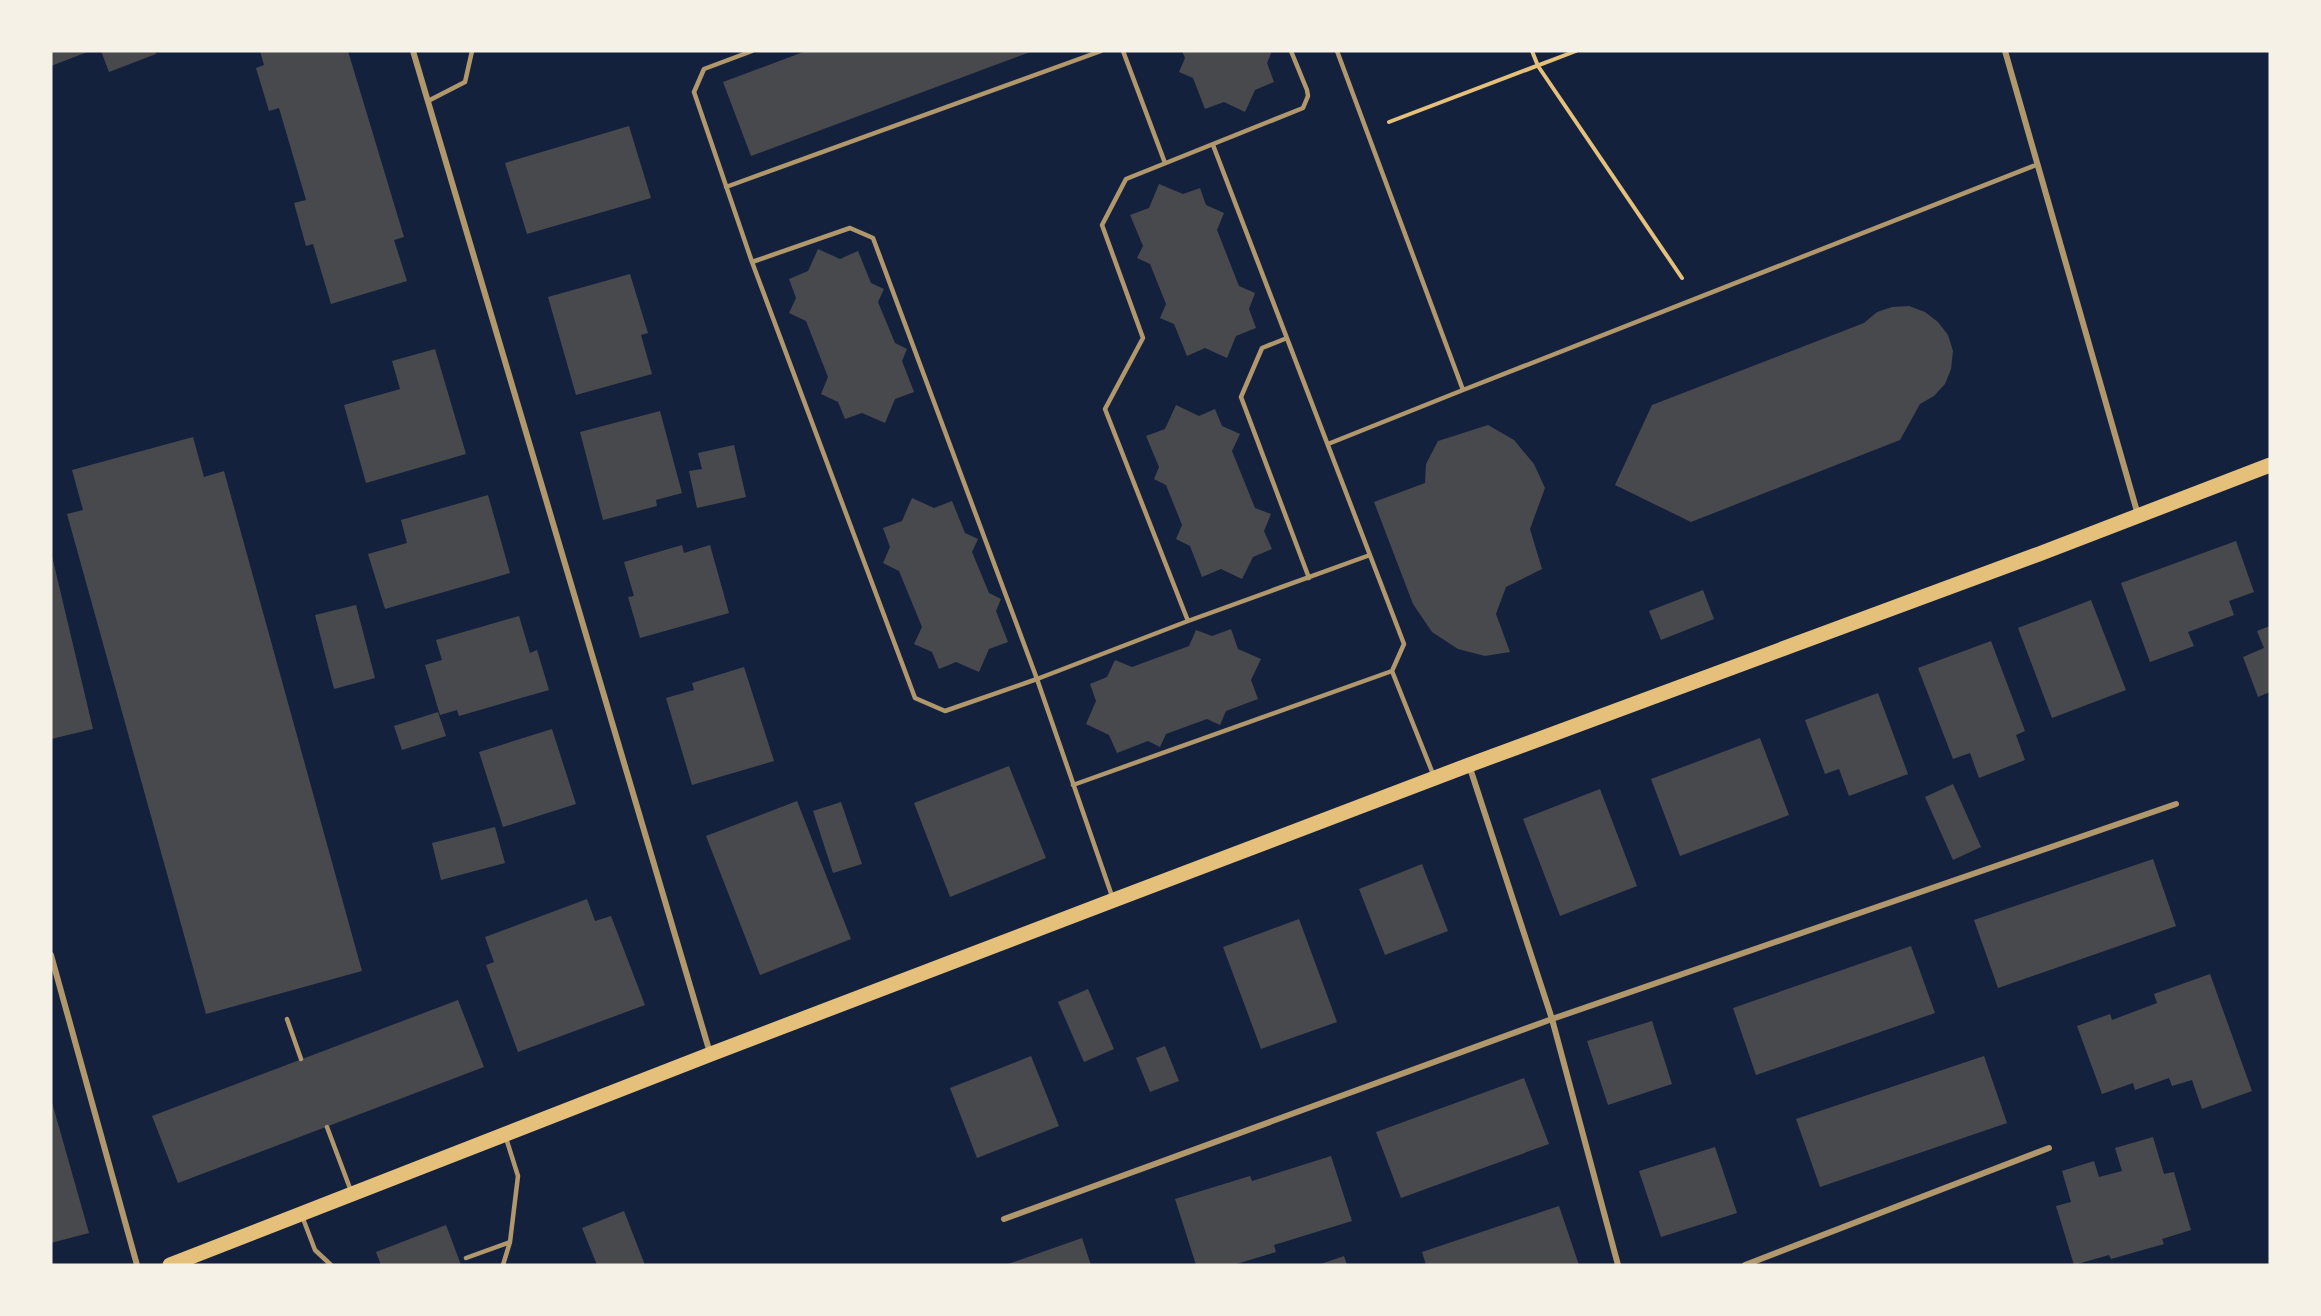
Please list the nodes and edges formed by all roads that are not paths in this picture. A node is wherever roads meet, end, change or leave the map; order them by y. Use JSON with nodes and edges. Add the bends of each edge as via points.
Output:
{"nodes":[{"id":1,"x":413,"y":51,"type":"edge"},
{"id":2,"x":472,"y":51,"type":"edge"},
{"id":3,"x":753,"y":51,"type":"edge"},
{"id":4,"x":1101,"y":51,"type":"edge"},
{"id":5,"x":1123,"y":51,"type":"edge"},
{"id":6,"x":1291,"y":51,"type":"edge"},
{"id":7,"x":1337,"y":51,"type":"edge"},
{"id":8,"x":2006,"y":51,"type":"edge"},
{"id":9,"x":428,"y":101,"type":"junction"},
{"id":10,"x":1213,"y":145,"type":"junction"},
{"id":11,"x":1165,"y":163,"type":"junction"},
{"id":12,"x":2036,"y":165,"type":"junction"},
{"id":13,"x":726,"y":187,"type":"junction"},
{"id":14,"x":752,"y":262,"type":"junction"},
{"id":15,"x":1287,"y":338,"type":"junction"},
{"id":16,"x":1463,"y":390,"type":"junction"},
{"id":17,"x":1328,"y":444,"type":"junction"},
{"id":18,"x":2270,"y":465,"type":"edge"},
{"id":19,"x":2138,"y":514,"type":"junction"},
{"id":20,"x":1370,"y":555,"type":"junction"},
{"id":21,"x":1309,"y":578,"type":"junction"},
{"id":22,"x":1188,"y":621,"type":"junction"},
{"id":23,"x":1392,"y":671,"type":"junction"},
{"id":24,"x":1037,"y":679,"type":"junction"},
{"id":25,"x":1469,"y":765,"type":"junction"},
{"id":26,"x":1434,"y":778,"type":"junction"},
{"id":27,"x":1072,"y":785,"type":"junction"},
{"id":28,"x":2176,"y":804,"type":"dead end"},
{"id":29,"x":1114,"y":900,"type":"junction"},
{"id":30,"x":51,"y":955,"type":"edge"},
{"id":31,"x":287,"y":1018,"type":"dead end"},
{"id":32,"x":1552,"y":1019,"type":"junction"},
{"id":33,"x":711,"y":1054,"type":"junction"},
{"id":34,"x":301,"y":1059,"type":"dead end"},
{"id":35,"x":327,"y":1127,"type":"dead end"},
{"id":36,"x":504,"y":1134,"type":"junction"},
{"id":37,"x":2049,"y":1148,"type":"dead end"},
{"id":38,"x":352,"y":1194,"type":"junction"},
{"id":39,"x":301,"y":1213,"type":"junction"},
{"id":40,"x":1004,"y":1219,"type":"dead end"},
{"id":41,"x":510,"y":1242,"type":"junction"},
{"id":42,"x":466,"y":1258,"type":"dead end"},
{"id":43,"x":136,"y":1265,"type":"edge"},
{"id":44,"x":170,"y":1265,"type":"edge"},
{"id":45,"x":331,"y":1265,"type":"edge"},
{"id":46,"x":503,"y":1265,"type":"edge"},
{"id":47,"x":1618,"y":1265,"type":"edge"},
{"id":48,"x":1745,"y":1265,"type":"edge"}],
"edges":[{"from":1,"to":9,"type":"street"},
{"from":2,"to":9,"type":"lane","via":[[465,82]]},
{"from":3,"to":13,"type":"lane","via":[[704,69],[693,92]]},
{"from":4,"to":13,"type":"lane"},
{"from":5,"to":11,"type":"lane"},
{"from":6,"to":10,"type":"lane","via":[[1307,90],[1303,108]]},
{"from":7,"to":16,"type":"lane"},
{"from":8,"to":12,"type":"street"},
{"from":9,"to":33,"type":"street"},
{"from":10,"to":11,"type":"lane"},
{"from":10,"to":15,"type":"lane"},
{"from":11,"to":22,"type":"lane","via":[[1126,179],[1102,225],[1143,338],[1105,409]]},
{"from":12,"to":16,"type":"lane"},
{"from":12,"to":19,"type":"street"},
{"from":13,"to":14,"type":"lane"},
{"from":14,"to":24,"type":"lane","via":[[915,698],[945,711]]},
{"from":14,"to":24,"type":"lane","via":[[850,228],[873,238]]},
{"from":15,"to":17,"type":"lane"},
{"from":15,"to":21,"type":"lane","via":[[1262,348],[1241,397]]},
{"from":16,"to":17,"type":"lane"},
{"from":17,"to":20,"type":"lane"},
{"from":18,"to":19,"type":"main road"},
{"from":19,"to":25,"type":"main road"},
{"from":20,"to":21,"type":"lane"},
{"from":20,"to":23,"type":"lane","via":[[1404,644]]},
{"from":21,"to":22,"type":"lane"},
{"from":22,"to":24,"type":"lane"},
{"from":23,"to":26,"type":"lane"},
{"from":23,"to":27,"type":"lane"},
{"from":24,"to":27,"type":"lane"},
{"from":25,"to":26,"type":"main road"},
{"from":25,"to":32,"type":"street"},
{"from":26,"to":29,"type":"main road"},
{"from":27,"to":29,"type":"lane"},
{"from":28,"to":32,"type":"street"},
{"from":29,"to":33,"type":"main road"},
{"from":30,"to":43,"type":"street"},
{"from":31,"to":34,"type":"lane"},
{"from":32,"to":40,"type":"street"},
{"from":32,"to":47,"type":"street"},
{"from":33,"to":36,"type":"main road"},
{"from":35,"to":38,"type":"lane"},
{"from":36,"to":38,"type":"main road"},
{"from":36,"to":41,"type":"lane","via":[[518,1176]]},
{"from":37,"to":48,"type":"street"},
{"from":38,"to":39,"type":"main road"},
{"from":39,"to":44,"type":"main road"},
{"from":39,"to":45,"type":"lane","via":[[315,1250]]},
{"from":41,"to":42,"type":"lane"},
{"from":41,"to":46,"type":"lane"}]}
